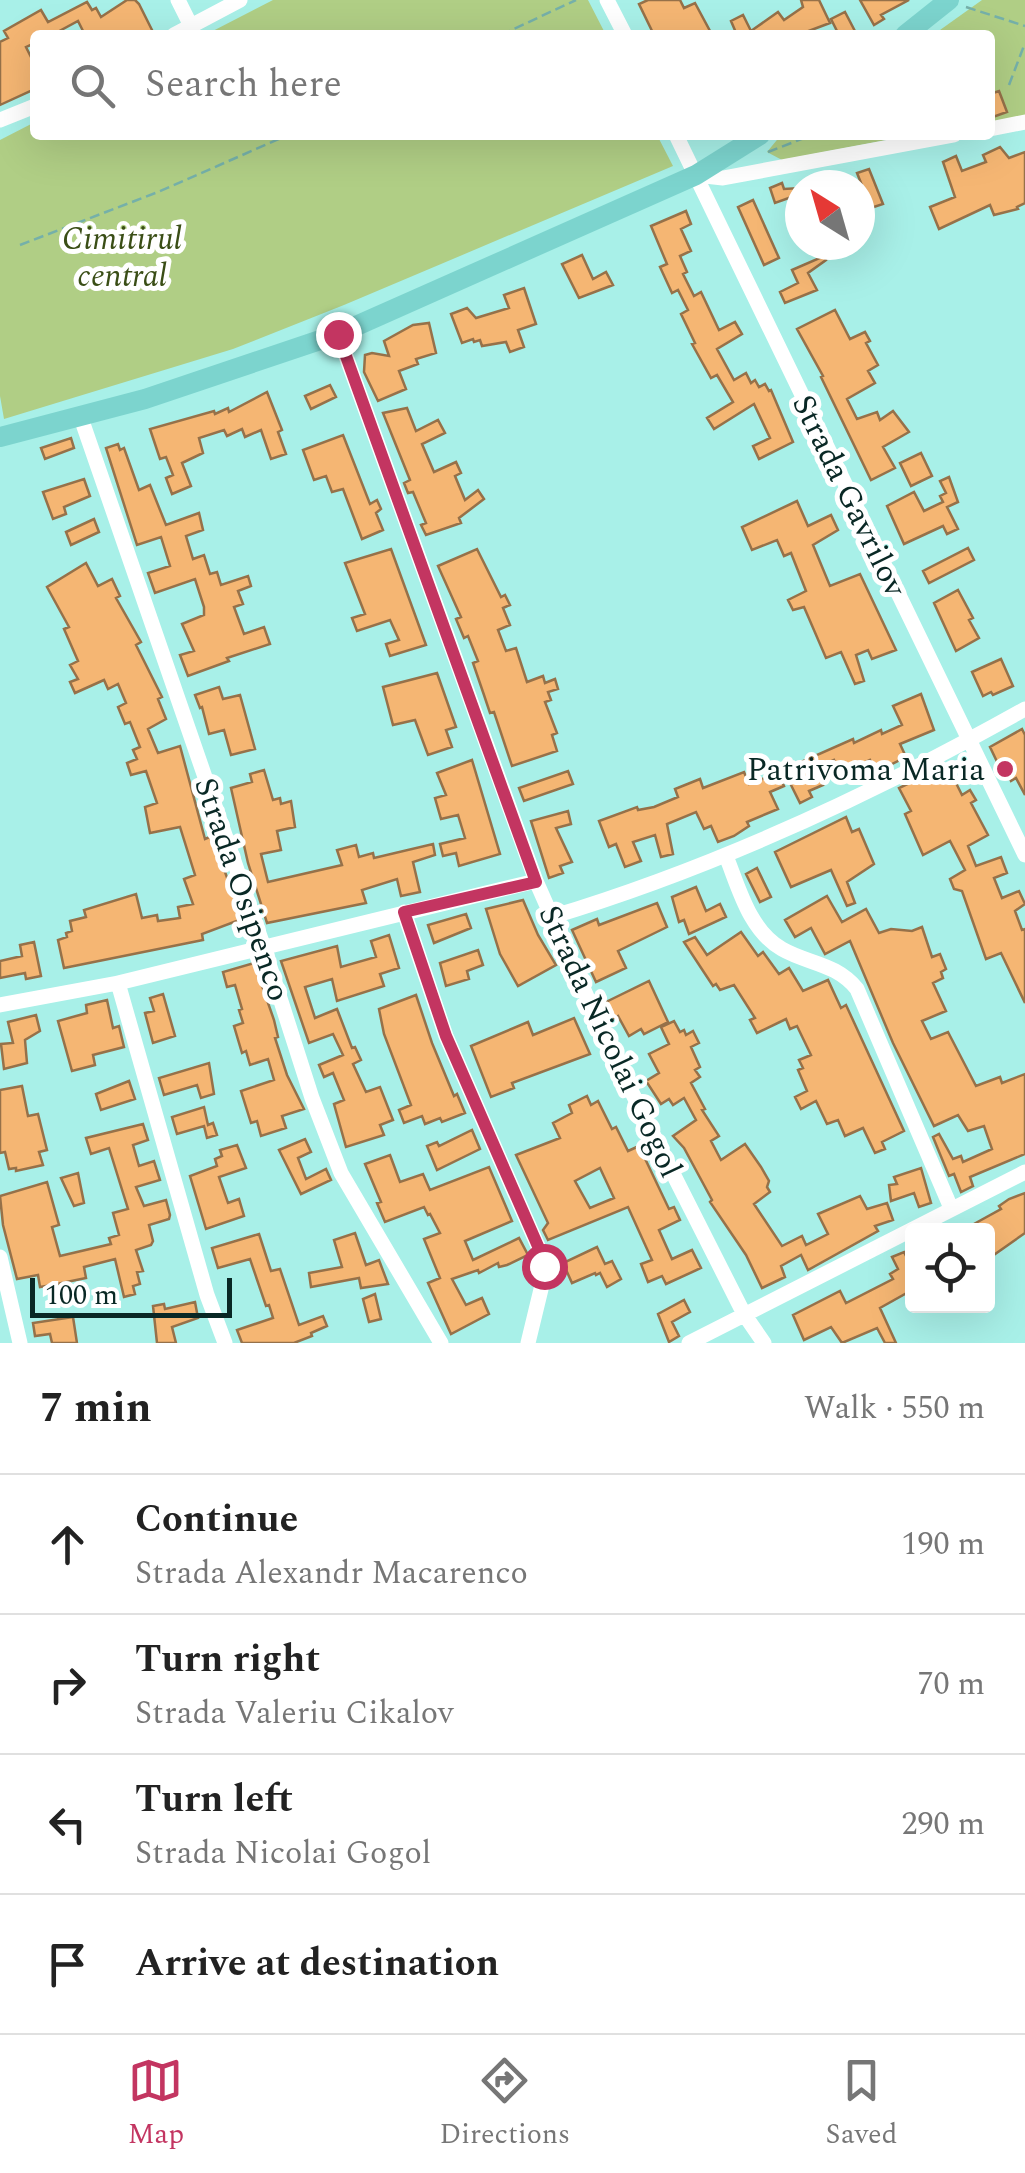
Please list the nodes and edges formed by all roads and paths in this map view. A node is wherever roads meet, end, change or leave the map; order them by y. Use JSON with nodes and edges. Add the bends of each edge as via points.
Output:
{"nodes":[{"id":1,"x":178,"y":0,"type":"edge"},
{"id":2,"x":240,"y":0,"type":"edge"},
{"id":3,"x":576,"y":0,"type":"edge"},
{"id":4,"x":608,"y":0,"type":"edge"},
{"id":5,"x":958,"y":4,"type":"edge"},
{"id":6,"x":191,"y":26,"type":"junction"},
{"id":7,"x":1025,"y":26,"type":"edge"},
{"id":8,"x":183,"y":30,"type":"edge"},
{"id":9,"x":513,"y":30,"type":"edge"},
{"id":10,"x":623,"y":30,"type":"edge"},
{"id":11,"x":914,"y":30,"type":"edge"},
{"id":12,"x":1025,"y":42,"type":"edge"},
{"id":13,"x":1009,"y":84,"type":"dead end"},
{"id":14,"x":30,"y":108,"type":"edge"},
{"id":15,"x":0,"y":120,"type":"edge"},
{"id":16,"x":1025,"y":122,"type":"edge"},
{"id":17,"x":995,"y":127,"type":"edge"},
{"id":18,"x":277,"y":140,"type":"edge"},
{"id":19,"x":678,"y":140,"type":"edge"},
{"id":20,"x":927,"y":140,"type":"edge"},
{"id":21,"x":763,"y":143,"type":"edge"},
{"id":22,"x":696,"y":175,"type":"junction"},
{"id":23,"x":20,"y":245,"type":"dead end"},
{"id":24,"x":338,"y":334,"type":"junction"},
{"id":25,"x":81,"y":418,"type":"junction"},
{"id":26,"x":0,"y":437,"type":"edge"},
{"id":27,"x":1025,"y":709,"type":"edge"},
{"id":28,"x":968,"y":741,"type":"junction"},
{"id":29,"x":1025,"y":855,"type":"edge"},
{"id":30,"x":726,"y":856,"type":"junction"},
{"id":31,"x":536,"y":882,"type":"junction"},
{"id":32,"x":404,"y":912,"type":"junction"},
{"id":33,"x":550,"y":917,"type":"junction"},
{"id":34,"x":263,"y":945,"type":"junction"},
{"id":35,"x":118,"y":982,"type":"junction"},
{"id":36,"x":0,"y":1005,"type":"edge"},
{"id":37,"x":1025,"y":1172,"type":"edge"},
{"id":38,"x":951,"y":1208,"type":"junction"},
{"id":39,"x":0,"y":1258,"type":"edge"},
{"id":40,"x":744,"y":1314,"type":"junction"},
{"id":41,"x":20,"y":1343,"type":"edge"},
{"id":42,"x":225,"y":1343,"type":"edge"},
{"id":43,"x":441,"y":1343,"type":"edge"},
{"id":44,"x":528,"y":1343,"type":"edge"},
{"id":45,"x":689,"y":1343,"type":"edge"},
{"id":46,"x":764,"y":1343,"type":"edge"}],
"edges":[{"from":1,"to":6,"type":"street"},
{"from":2,"to":6,"type":"street"},
{"from":3,"to":9,"type":"path"},
{"from":4,"to":10,"type":"street"},
{"from":5,"to":7,"type":"path"},
{"from":5,"to":11,"type":"main road"},
{"from":6,"to":8,"type":"street"},
{"from":12,"to":13,"type":"path"},
{"from":14,"to":15,"type":"street"},
{"from":16,"to":17,"type":"street"},
{"from":18,"to":23,"type":"path"},
{"from":19,"to":22,"type":"street","name":"Strada Gavrilov"},
{"from":20,"to":22,"type":"street","via":[[723,178]]},
{"from":21,"to":22,"type":"main road"},
{"from":22,"to":24,"type":"main road"},
{"from":22,"to":28,"type":"street","name":"Strada Gavrilov"},
{"from":24,"to":25,"type":"main road"},
{"from":24,"to":31,"type":"street","name":"Strada Nicolai Gogol"},
{"from":25,"to":26,"type":"main road"},
{"from":25,"to":34,"type":"street","name":"Strada Osipenco"},
{"from":27,"to":28,"type":"street"},
{"from":28,"to":29,"type":"street","name":"Strada Gavrilov"},
{"from":28,"to":30,"type":"street"},
{"from":30,"to":33,"type":"street"},
{"from":30,"to":38,"type":"street","via":[[762,934],[846,975],[856,989]]},
{"from":31,"to":32,"type":"street"},
{"from":31,"to":33,"type":"street","name":"Strada Nicolai Gogol"},
{"from":32,"to":34,"type":"street"},
{"from":32,"to":44,"type":"street","via":[[446,1036],[541,1253],[542,1282]]},
{"from":33,"to":40,"type":"street","name":"Strada Nicolai Gogol"},
{"from":34,"to":35,"type":"street"},
{"from":34,"to":43,"type":"street","name":"Strada Osipenco","via":[[341,1173]]},
{"from":35,"to":36,"type":"street"},
{"from":35,"to":42,"type":"street"},
{"from":37,"to":38,"type":"street"},
{"from":38,"to":40,"type":"street"},
{"from":39,"to":41,"type":"street"},
{"from":40,"to":45,"type":"street"},
{"from":40,"to":46,"type":"street","name":"Strada Nicolai Gogol"}]}
